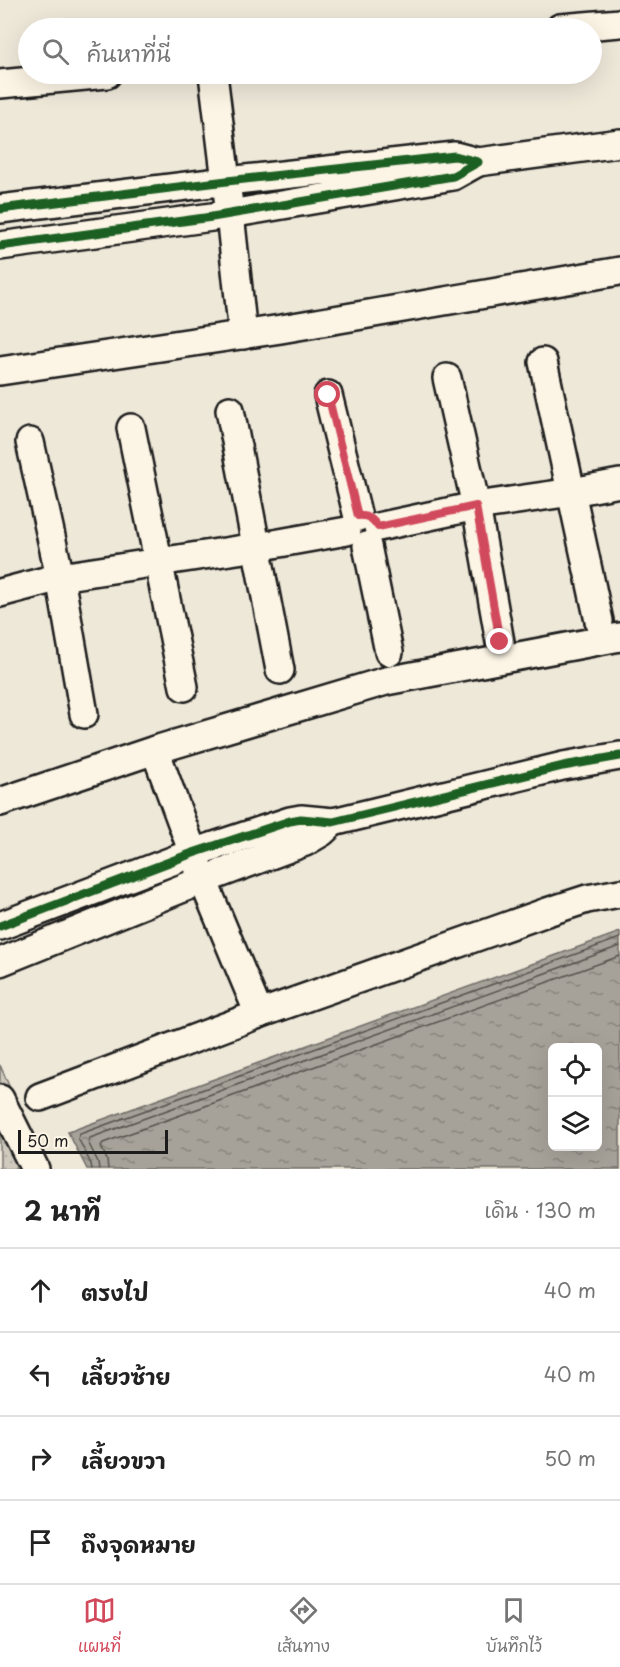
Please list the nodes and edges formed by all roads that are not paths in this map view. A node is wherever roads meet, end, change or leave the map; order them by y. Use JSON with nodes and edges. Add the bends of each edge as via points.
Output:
{"nodes":[{"id":1,"x":620,"y":22,"type":"edge"},
{"id":2,"x":602,"y":24,"type":"edge"},
{"id":3,"x":18,"y":82,"type":"edge"},
{"id":4,"x":0,"y":84,"type":"edge"},
{"id":5,"x":214,"y":84,"type":"edge"},
{"id":6,"x":620,"y":143,"type":"edge"},
{"id":7,"x":478,"y":162,"type":"junction"},
{"id":8,"x":226,"y":181,"type":"junction"},
{"id":9,"x":0,"y":209,"type":"edge"},
{"id":10,"x":230,"y":214,"type":"junction"},
{"id":11,"x":0,"y":246,"type":"edge"},
{"id":12,"x":620,"y":271,"type":"edge"},
{"id":13,"x":243,"y":335,"type":"junction"},
{"id":14,"x":543,"y":362,"type":"dead end"},
{"id":15,"x":0,"y":371,"type":"edge"},
{"id":16,"x":447,"y":378,"type":"dead end"},
{"id":17,"x":328,"y":395,"type":"dead end"},
{"id":18,"x":230,"y":410,"type":"dead end"},
{"id":19,"x":131,"y":428,"type":"dead end"},
{"id":20,"x":30,"y":442,"type":"dead end"},
{"id":21,"x":620,"y":483,"type":"edge"},
{"id":22,"x":572,"y":492,"type":"junction"},
{"id":23,"x":476,"y":506,"type":"junction"},
{"id":24,"x":363,"y":530,"type":"junction"},
{"id":25,"x":257,"y":548,"type":"junction"},
{"id":26,"x":159,"y":561,"type":"junction"},
{"id":27,"x":60,"y":577,"type":"junction"},
{"id":28,"x":0,"y":593,"type":"edge"},
{"id":29,"x":598,"y":621,"type":"dead end"},
{"id":30,"x":620,"y":638,"type":"edge"},
{"id":31,"x":500,"y":642,"type":"dead end"},
{"id":32,"x":389,"y":652,"type":"dead end"},
{"id":33,"x":280,"y":670,"type":"dead end"},
{"id":34,"x":184,"y":687,"type":"dead end"},
{"id":35,"x":84,"y":714,"type":"dead end"},
{"id":36,"x":155,"y":750,"type":"junction"},
{"id":37,"x":620,"y":756,"type":"edge"},
{"id":38,"x":0,"y":802,"type":"edge"},
{"id":39,"x":333,"y":822,"type":"junction"},
{"id":40,"x":193,"y":854,"type":"junction"},
{"id":41,"x":203,"y":880,"type":"junction"},
{"id":42,"x":620,"y":892,"type":"edge"},
{"id":43,"x":0,"y":926,"type":"edge"},
{"id":44,"x":0,"y":962,"type":"edge"},
{"id":45,"x":259,"y":1014,"type":"junction"},
{"id":46,"x":40,"y":1097,"type":"dead end"},
{"id":47,"x":0,"y":1099,"type":"edge"},
{"id":48,"x":35,"y":1169,"type":"edge"}],
"edges":[{"from":1,"to":2,"type":"street"},
{"from":3,"to":4,"type":"street"},
{"from":5,"to":8,"type":"street"},
{"from":6,"to":7,"type":"street"},
{"from":7,"to":8,"type":"street","via":[[455,156]]},
{"from":7,"to":10,"type":"street","via":[[453,177]]},
{"from":8,"to":9,"type":"street"},
{"from":8,"to":10,"type":"street"},
{"from":10,"to":11,"type":"street"},
{"from":10,"to":13,"type":"street"},
{"from":12,"to":13,"type":"street"},
{"from":13,"to":15,"type":"street"},
{"from":14,"to":22,"type":"street"},
{"from":16,"to":23,"type":"street"},
{"from":17,"to":24,"type":"street"},
{"from":18,"to":25,"type":"street"},
{"from":19,"to":26,"type":"street"},
{"from":20,"to":27,"type":"street"},
{"from":21,"to":22,"type":"street"},
{"from":22,"to":23,"type":"street"},
{"from":22,"to":29,"type":"street"},
{"from":23,"to":24,"type":"street"},
{"from":23,"to":31,"type":"street"},
{"from":24,"to":25,"type":"street"},
{"from":24,"to":32,"type":"street"},
{"from":25,"to":26,"type":"street"},
{"from":25,"to":33,"type":"street"},
{"from":26,"to":27,"type":"street"},
{"from":26,"to":34,"type":"street"},
{"from":27,"to":28,"type":"street"},
{"from":27,"to":35,"type":"street"},
{"from":30,"to":36,"type":"street","via":[[386,681]]},
{"from":36,"to":38,"type":"street"},
{"from":36,"to":40,"type":"street"},
{"from":37,"to":39,"type":"street","via":[[563,766]]},
{"from":39,"to":40,"type":"street","via":[[290,821]]},
{"from":39,"to":41,"type":"street","via":[[305,842]]},
{"from":40,"to":41,"type":"street"},
{"from":40,"to":43,"type":"street"},
{"from":41,"to":44,"type":"street"},
{"from":41,"to":45,"type":"street"},
{"from":42,"to":45,"type":"street","via":[[547,912]]},
{"from":45,"to":46,"type":"street"},
{"from":47,"to":48,"type":"street"}]}
